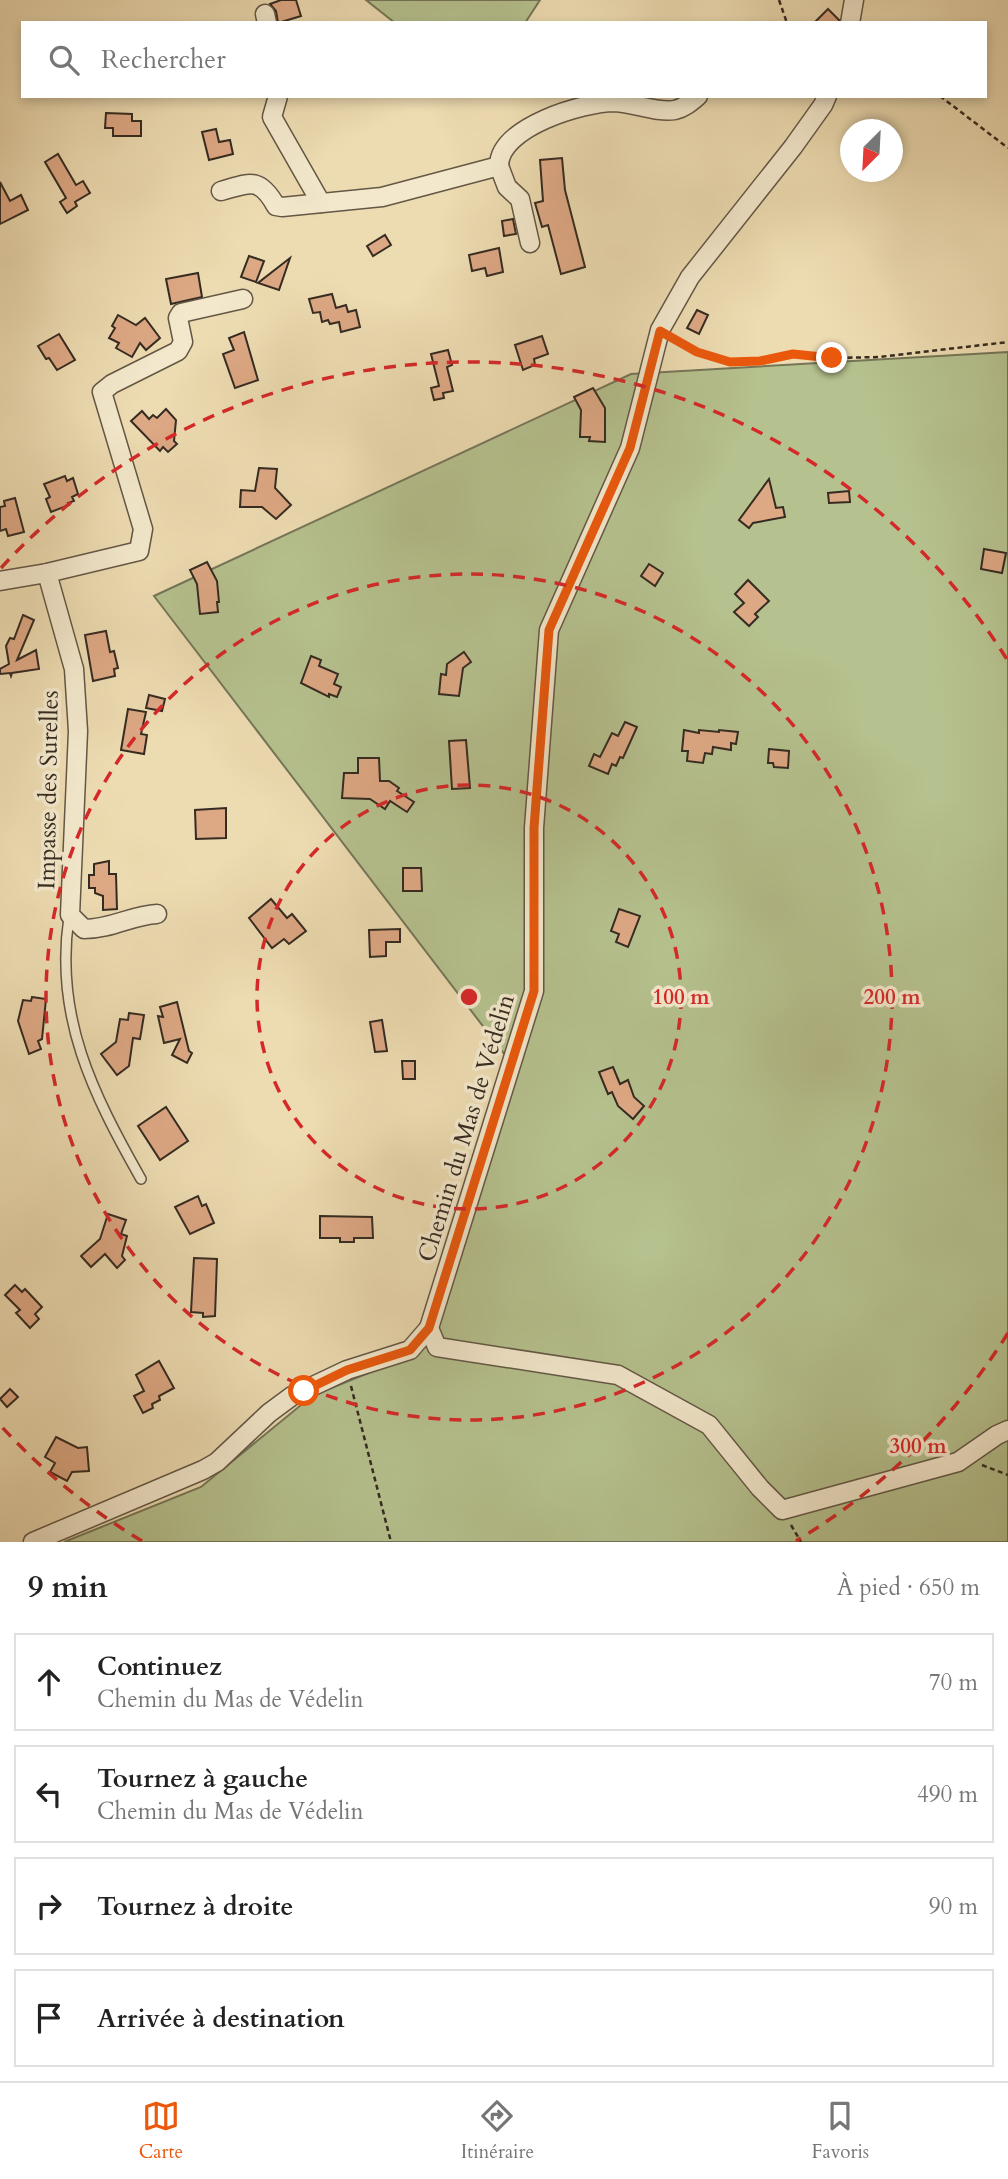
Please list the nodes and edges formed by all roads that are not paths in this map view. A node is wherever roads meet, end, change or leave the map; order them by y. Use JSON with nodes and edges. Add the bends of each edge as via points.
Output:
{"nodes":[{"id":1,"x":854,"y":0,"type":"edge"},
{"id":2,"x":850,"y":21,"type":"edge"},
{"id":3,"x":277,"y":98,"type":"edge"},
{"id":4,"x":695,"y":98,"type":"edge"},
{"id":5,"x":826,"y":98,"type":"edge"},
{"id":6,"x":499,"y":166,"type":"junction"},
{"id":7,"x":221,"y":191,"type":"dead end"},
{"id":8,"x":321,"y":203,"type":"junction"},
{"id":9,"x":530,"y":243,"type":"dead end"},
{"id":10,"x":243,"y":299,"type":"dead end"},
{"id":11,"x":47,"y":573,"type":"junction"},
{"id":12,"x":0,"y":581,"type":"edge"},
{"id":13,"x":157,"y":914,"type":"dead end"},
{"id":14,"x":70,"y":915,"type":"junction"},
{"id":15,"x":141,"y":1179,"type":"dead end"},
{"id":16,"x":429,"y":1328,"type":"junction"},
{"id":17,"x":1008,"y":1430,"type":"edge"},
{"id":18,"x":33,"y":1542,"type":"edge"}],
"edges":[{"from":1,"to":2,"type":"street"},
{"from":3,"to":8,"type":"street","via":[[272,117]]},
{"from":4,"to":6,"type":"street","via":[[673,110],[615,102],[589,104],[516,136],[501,155]]},
{"from":5,"to":16,"type":"street","name":"Chemin du Mas de Védelin","via":[[793,148],[690,277],[660,331],[630,448],[549,630],[534,828],[534,991]]},
{"from":6,"to":8,"type":"street","via":[[382,197]]},
{"from":6,"to":9,"type":"street","via":[[507,187],[520,200]]},
{"from":7,"to":8,"type":"street","via":[[252,182],[261,185],[276,205]]},
{"from":10,"to":11,"type":"street","via":[[181,313],[183,342],[178,351],[102,392],[143,529],[139,551]]},
{"from":11,"to":12,"type":"street"},
{"from":11,"to":14,"type":"street","name":"Impasse des Surelles","via":[[74,669],[78,731]]},
{"from":13,"to":14,"type":"street","name":"Impasse des Surelles","via":[[103,929],[84,929]]},
{"from":14,"to":15,"type":"lane","via":[[65,948],[73,1028],[90,1082]]},
{"from":16,"to":17,"type":"street","via":[[437,1347],[618,1376],[709,1425],[782,1510],[958,1462]]},
{"from":16,"to":18,"type":"street","name":"Chemin du Mas de Védelin","via":[[410,1350],[347,1370],[292,1396],[203,1470]]}]}
